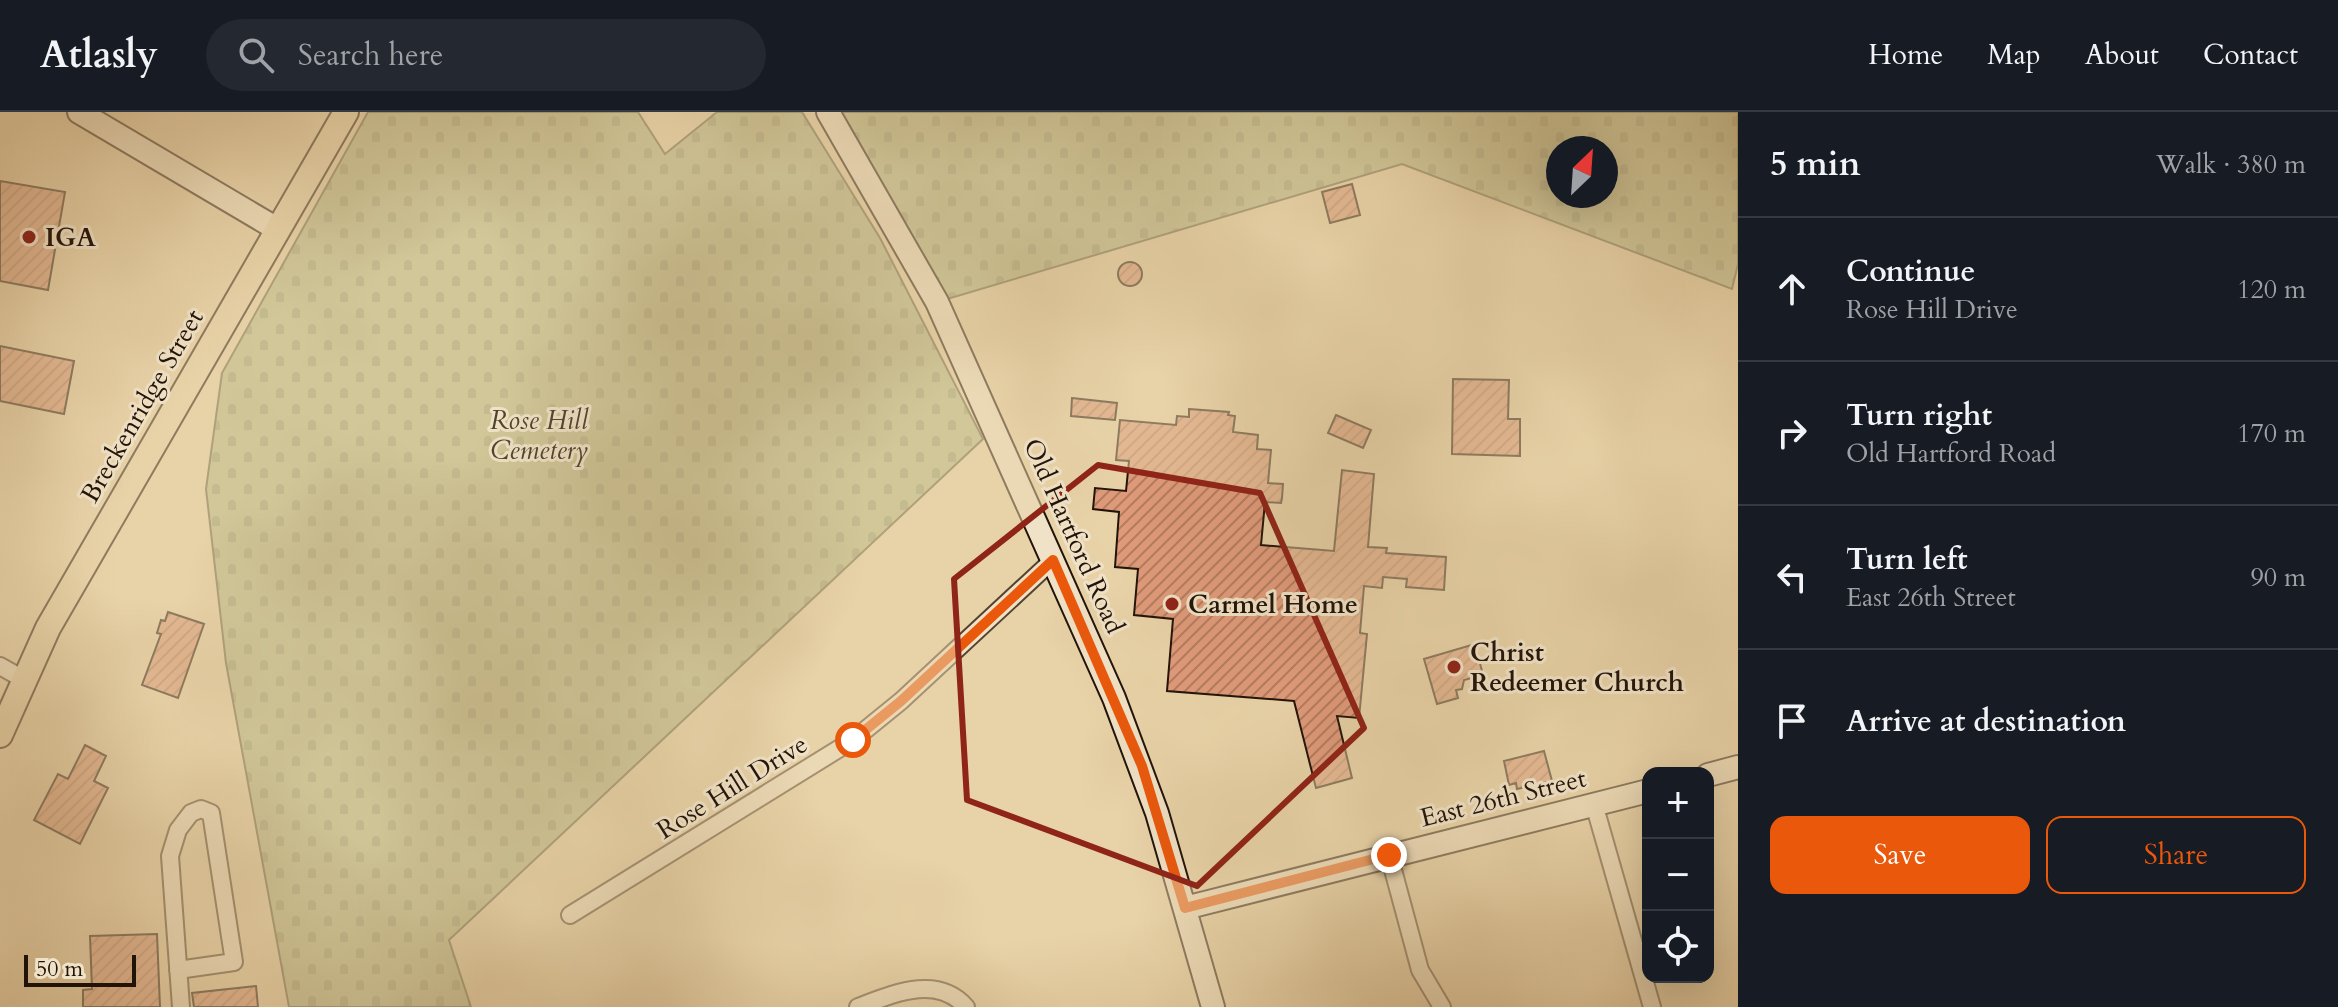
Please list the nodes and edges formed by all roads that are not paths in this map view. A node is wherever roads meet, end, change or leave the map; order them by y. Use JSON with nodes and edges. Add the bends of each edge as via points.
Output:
{"nodes":[{"id":1,"x":79,"y":112,"type":"edge"},
{"id":2,"x":346,"y":112,"type":"edge"},
{"id":3,"x":828,"y":112,"type":"edge"},
{"id":4,"x":277,"y":229,"type":"junction"},
{"id":5,"x":1053,"y":560,"type":"junction"},
{"id":6,"x":0,"y":666,"type":"edge"},
{"id":7,"x":23,"y":679,"type":"junction"},
{"id":8,"x":0,"y":735,"type":"edge"},
{"id":9,"x":1738,"y":767,"type":"edge"},
{"id":10,"x":1714,"y":773,"type":"edge"},
{"id":11,"x":1642,"y":792,"type":"edge"},
{"id":12,"x":1594,"y":804,"type":"junction"},
{"id":13,"x":1389,"y":855,"type":"junction"},
{"id":14,"x":1185,"y":908,"type":"junction"},
{"id":15,"x":570,"y":915,"type":"dead end"},
{"id":16,"x":178,"y":970,"type":"junction"},
{"id":17,"x":181,"y":1007,"type":"edge"},
{"id":18,"x":858,"y":1007,"type":"edge"},
{"id":19,"x":966,"y":1007,"type":"edge"},
{"id":20,"x":1213,"y":1007,"type":"edge"},
{"id":21,"x":1442,"y":1007,"type":"edge"},
{"id":22,"x":1652,"y":1007,"type":"edge"}],
"edges":[{"from":1,"to":4,"type":"main road"},
{"from":2,"to":4,"type":"main road","name":"Breckenridge Street"},
{"from":3,"to":5,"type":"main road","name":"Old Hartford Road","via":[[937,302]]},
{"from":4,"to":7,"type":"main road","name":"Breckenridge Street"},
{"from":5,"to":14,"type":"main road","name":"Old Hartford Road","via":[[1142,766]]},
{"from":5,"to":15,"type":"street","name":"Rose Hill Drive","via":[[853,740]]},
{"from":6,"to":7,"type":"street"},
{"from":7,"to":8,"type":"main road","name":"Breckenridge Street"},
{"from":9,"to":10,"type":"main road"},
{"from":11,"to":12,"type":"main road","name":"East 26th Street"},
{"from":12,"to":13,"type":"main road","name":"East 26th Street"},
{"from":12,"to":22,"type":"street"},
{"from":13,"to":14,"type":"main road","name":"East 26th Street"},
{"from":13,"to":21,"type":"street","via":[[1420,970]]},
{"from":14,"to":20,"type":"main road","name":"Old Hartford Road"},
{"from":16,"to":16,"type":"street","via":[[170,856],[178,830],[201,809],[211,813],[234,962]]},
{"from":16,"to":17,"type":"street"},
{"from":18,"to":19,"type":"street","via":[[924,988],[943,990]]}]}
